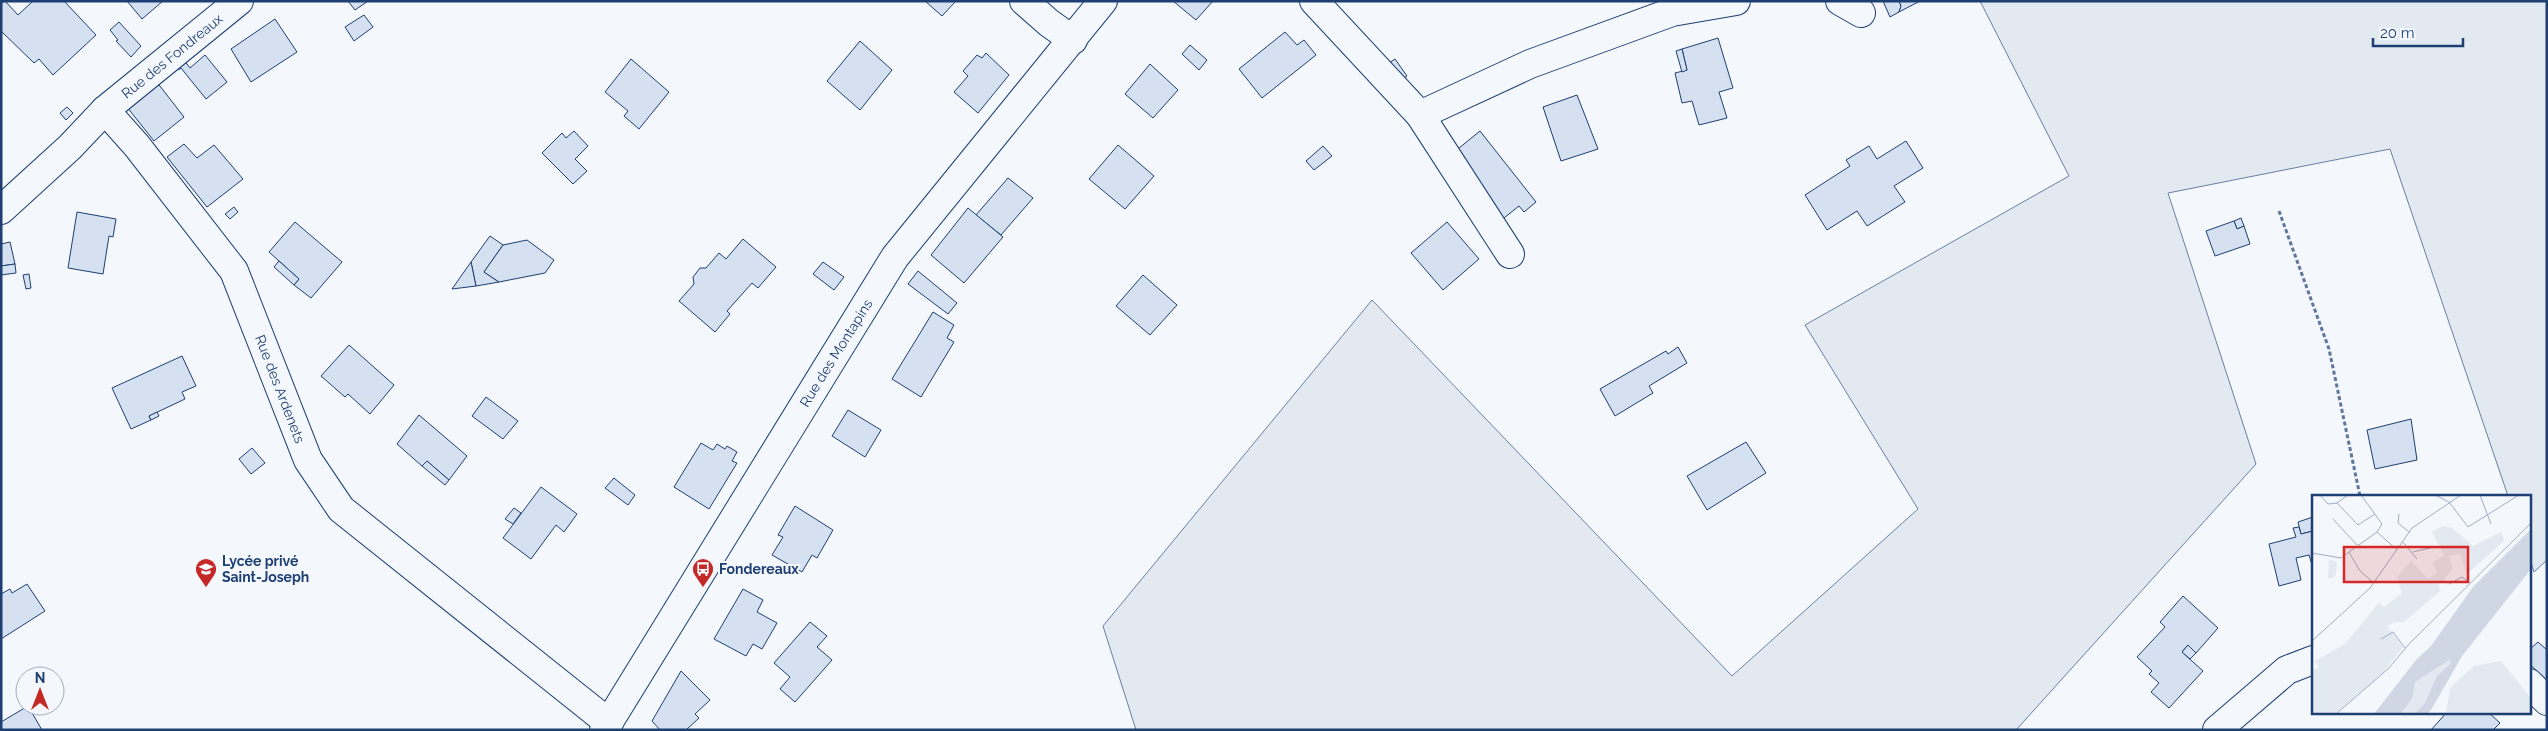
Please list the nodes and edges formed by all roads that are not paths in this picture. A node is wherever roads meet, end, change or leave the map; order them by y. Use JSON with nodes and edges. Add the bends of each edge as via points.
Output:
{"nodes":[{"id":1,"x":239,"y":1,"type":"edge"},
{"id":2,"x":1024,"y":1,"type":"edge"},
{"id":3,"x":1102,"y":1,"type":"edge"},
{"id":4,"x":1314,"y":1,"type":"edge"},
{"id":5,"x":1736,"y":1,"type":"edge"},
{"id":6,"x":1073,"y":40,"type":"junction"},
{"id":7,"x":105,"y":110,"type":"junction"},
{"id":8,"x":1420,"y":115,"type":"junction"},
{"id":9,"x":1,"y":210,"type":"edge"},
{"id":10,"x":1510,"y":254,"type":"dead end"},
{"id":11,"x":2312,"y":660,"type":"edge"},
{"id":12,"x":2530,"y":684,"type":"edge"},
{"id":13,"x":2547,"y":701,"type":"edge"},
{"id":14,"x":606,"y":726,"type":"edge"},
{"id":15,"x":2217,"y":730,"type":"edge"}],
"edges":[{"from":1,"to":7,"type":"street","name":"Rue des Fondreaux"},
{"from":2,"to":6,"type":"street"},
{"from":3,"to":6,"type":"street","name":"Rue des Montapins"},
{"from":4,"to":8,"type":"street"},
{"from":5,"to":8,"type":"street","via":[[1672,12],[1530,64]]},
{"from":6,"to":14,"type":"street","name":"Rue des Montapins","via":[[895,257]]},
{"from":7,"to":9,"type":"street"},
{"from":7,"to":14,"type":"street","name":"Rue des Ardenets","via":[[234,271],[308,460],[341,508]]},
{"from":8,"to":10,"type":"street"},
{"from":11,"to":15,"type":"street","via":[[2287,670]]},
{"from":12,"to":13,"type":"street"}]}
